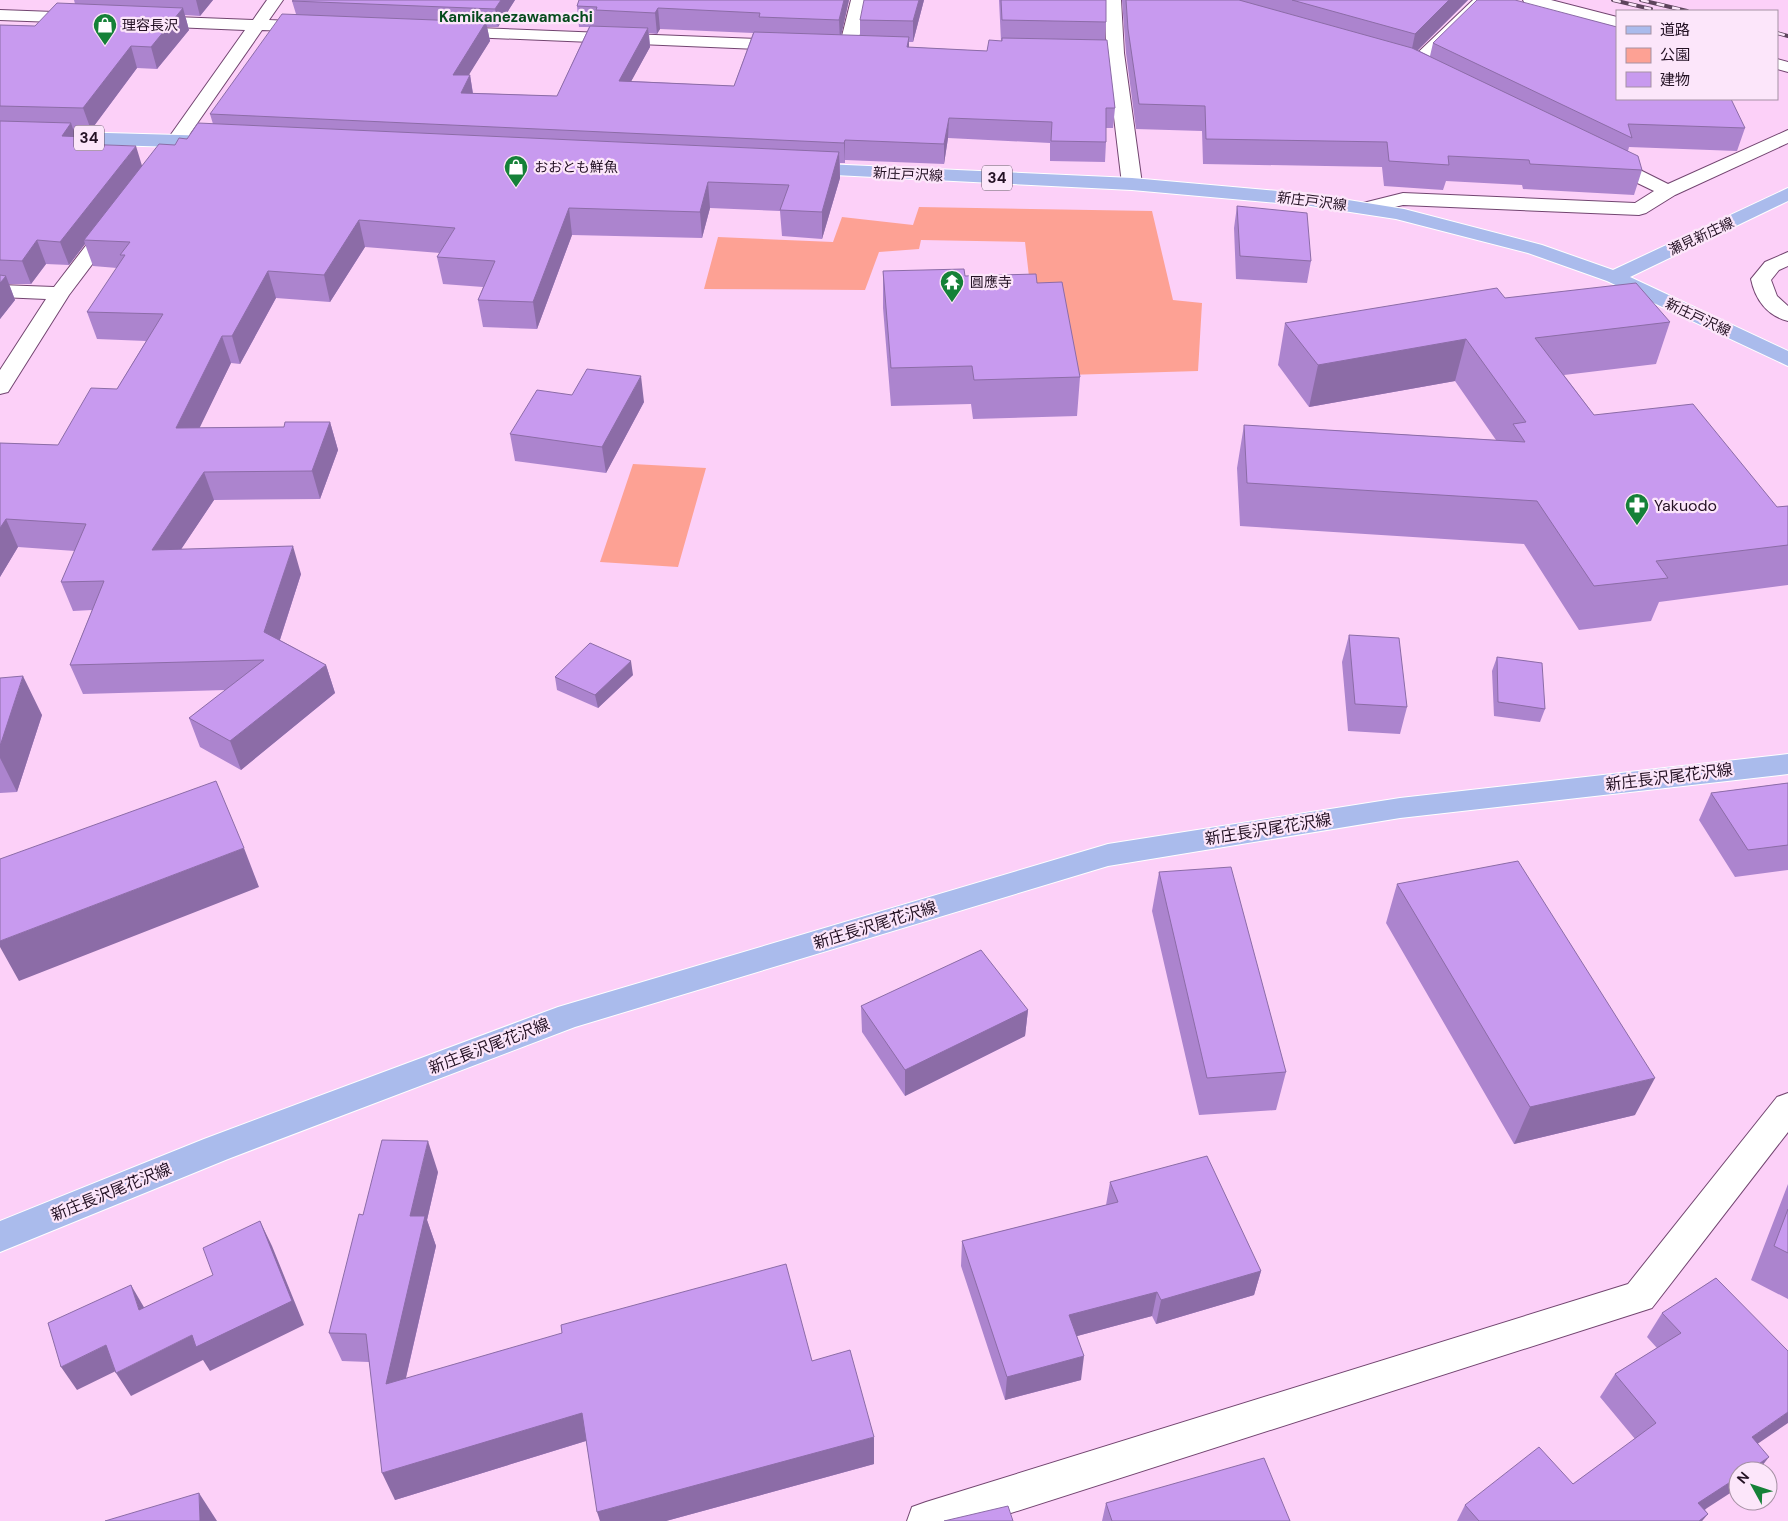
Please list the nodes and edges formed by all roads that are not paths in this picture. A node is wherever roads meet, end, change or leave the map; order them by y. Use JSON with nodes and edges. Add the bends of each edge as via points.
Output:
{"nodes":[{"id":1,"x":82,"y":0,"type":"edge"},
{"id":2,"x":275,"y":0,"type":"edge"},
{"id":3,"x":859,"y":0,"type":"edge"},
{"id":4,"x":1114,"y":0,"type":"edge"},
{"id":5,"x":1484,"y":0,"type":"edge"},
{"id":6,"x":1530,"y":0,"type":"edge"},
{"id":7,"x":0,"y":15,"type":"edge"},
{"id":8,"x":64,"y":18,"type":"junction"},
{"id":9,"x":93,"y":19,"type":"edge"},
{"id":10,"x":132,"y":20,"type":"edge"},
{"id":11,"x":1616,"y":22,"type":"edge"},
{"id":12,"x":259,"y":25,"type":"junction"},
{"id":13,"x":329,"y":28,"type":"edge"},
{"id":14,"x":439,"y":32,"type":"edge"},
{"id":15,"x":798,"y":46,"type":"edge"},
{"id":16,"x":828,"y":47,"type":"edge"},
{"id":17,"x":848,"y":48,"type":"junction"},
{"id":18,"x":868,"y":48,"type":"edge"},
{"id":19,"x":1056,"y":52,"type":"edge"},
{"id":20,"x":1115,"y":53,"type":"junction"},
{"id":21,"x":1395,"y":60,"type":"edge"},
{"id":22,"x":1414,"y":66,"type":"junction"},
{"id":23,"x":1432,"y":74,"type":"edge"},
{"id":24,"x":0,"y":136,"type":"edge"},
{"id":25,"x":1788,"y":136,"type":"edge"},
{"id":26,"x":178,"y":140,"type":"junction"},
{"id":27,"x":237,"y":143,"type":"edge"},
{"id":28,"x":1590,"y":152,"type":"edge"},
{"id":29,"x":784,"y":168,"type":"edge"},
{"id":30,"x":148,"y":179,"type":"edge"},
{"id":31,"x":1132,"y":184,"type":"junction"},
{"id":32,"x":1668,"y":191,"type":"junction"},
{"id":33,"x":1788,"y":194,"type":"edge"},
{"id":34,"x":1366,"y":208,"type":"junction"},
{"id":35,"x":124,"y":209,"type":"edge"},
{"id":36,"x":1788,"y":258,"type":"edge"},
{"id":37,"x":1614,"y":277,"type":"junction"},
{"id":38,"x":0,"y":291,"type":"edge"},
{"id":39,"x":60,"y":293,"type":"junction"},
{"id":40,"x":1788,"y":315,"type":"edge"},
{"id":41,"x":1788,"y":359,"type":"edge"},
{"id":42,"x":0,"y":387,"type":"edge"},
{"id":43,"x":1788,"y":764,"type":"edge"},
{"id":44,"x":1788,"y":1108,"type":"edge"},
{"id":45,"x":0,"y":1237,"type":"edge"},
{"id":46,"x":926,"y":1521,"type":"edge"}],
"edges":[{"from":1,"to":8,"type":"street"},
{"from":2,"to":12,"type":"street"},
{"from":3,"to":17,"type":"street"},
{"from":4,"to":20,"type":"street"},
{"from":5,"to":22,"type":"street"},
{"from":6,"to":11,"type":"street"},
{"from":7,"to":8,"type":"street"},
{"from":8,"to":9,"type":"street"},
{"from":10,"to":12,"type":"street"},
{"from":12,"to":13,"type":"street"},
{"from":12,"to":26,"type":"street"},
{"from":14,"to":15,"type":"street"},
{"from":16,"to":17,"type":"street"},
{"from":17,"to":18,"type":"street"},
{"from":19,"to":20,"type":"street"},
{"from":20,"to":31,"type":"street"},
{"from":21,"to":22,"type":"street"},
{"from":22,"to":23,"type":"street"},
{"from":24,"to":26,"type":"main road","number":"34"},
{"from":25,"to":32,"type":"street"},
{"from":26,"to":27,"type":"main road","number":"34"},
{"from":26,"to":30,"type":"street"},
{"from":28,"to":32,"type":"street"},
{"from":29,"to":31,"type":"main road","name":"新庄戸沢線","number":"34"},
{"from":31,"to":34,"type":"main road","name":"新庄戸沢線","number":"34"},
{"from":32,"to":34,"type":"street","via":[[1639,209],[1402,199]]},
{"from":33,"to":37,"type":"main road","name":"瀬見新庄線"},
{"from":34,"to":37,"type":"main road","name":"新庄戸沢線","number":"34","via":[[1467,230],[1535,249]]},
{"from":35,"to":39,"type":"street"},
{"from":36,"to":40,"type":"street","via":[[1772,266],[1761,279],[1763,292],[1773,306]]},
{"from":37,"to":41,"type":"main road","name":"新庄戸沢線","number":"34"},
{"from":38,"to":39,"type":"street"},
{"from":39,"to":42,"type":"street"},
{"from":43,"to":45,"type":"main road","name":"新庄長沢尾花沢線","via":[[1400,808],[1108,855],[569,1016],[216,1149]]},
{"from":44,"to":46,"type":"street","via":[[1640,1297]]}]}
